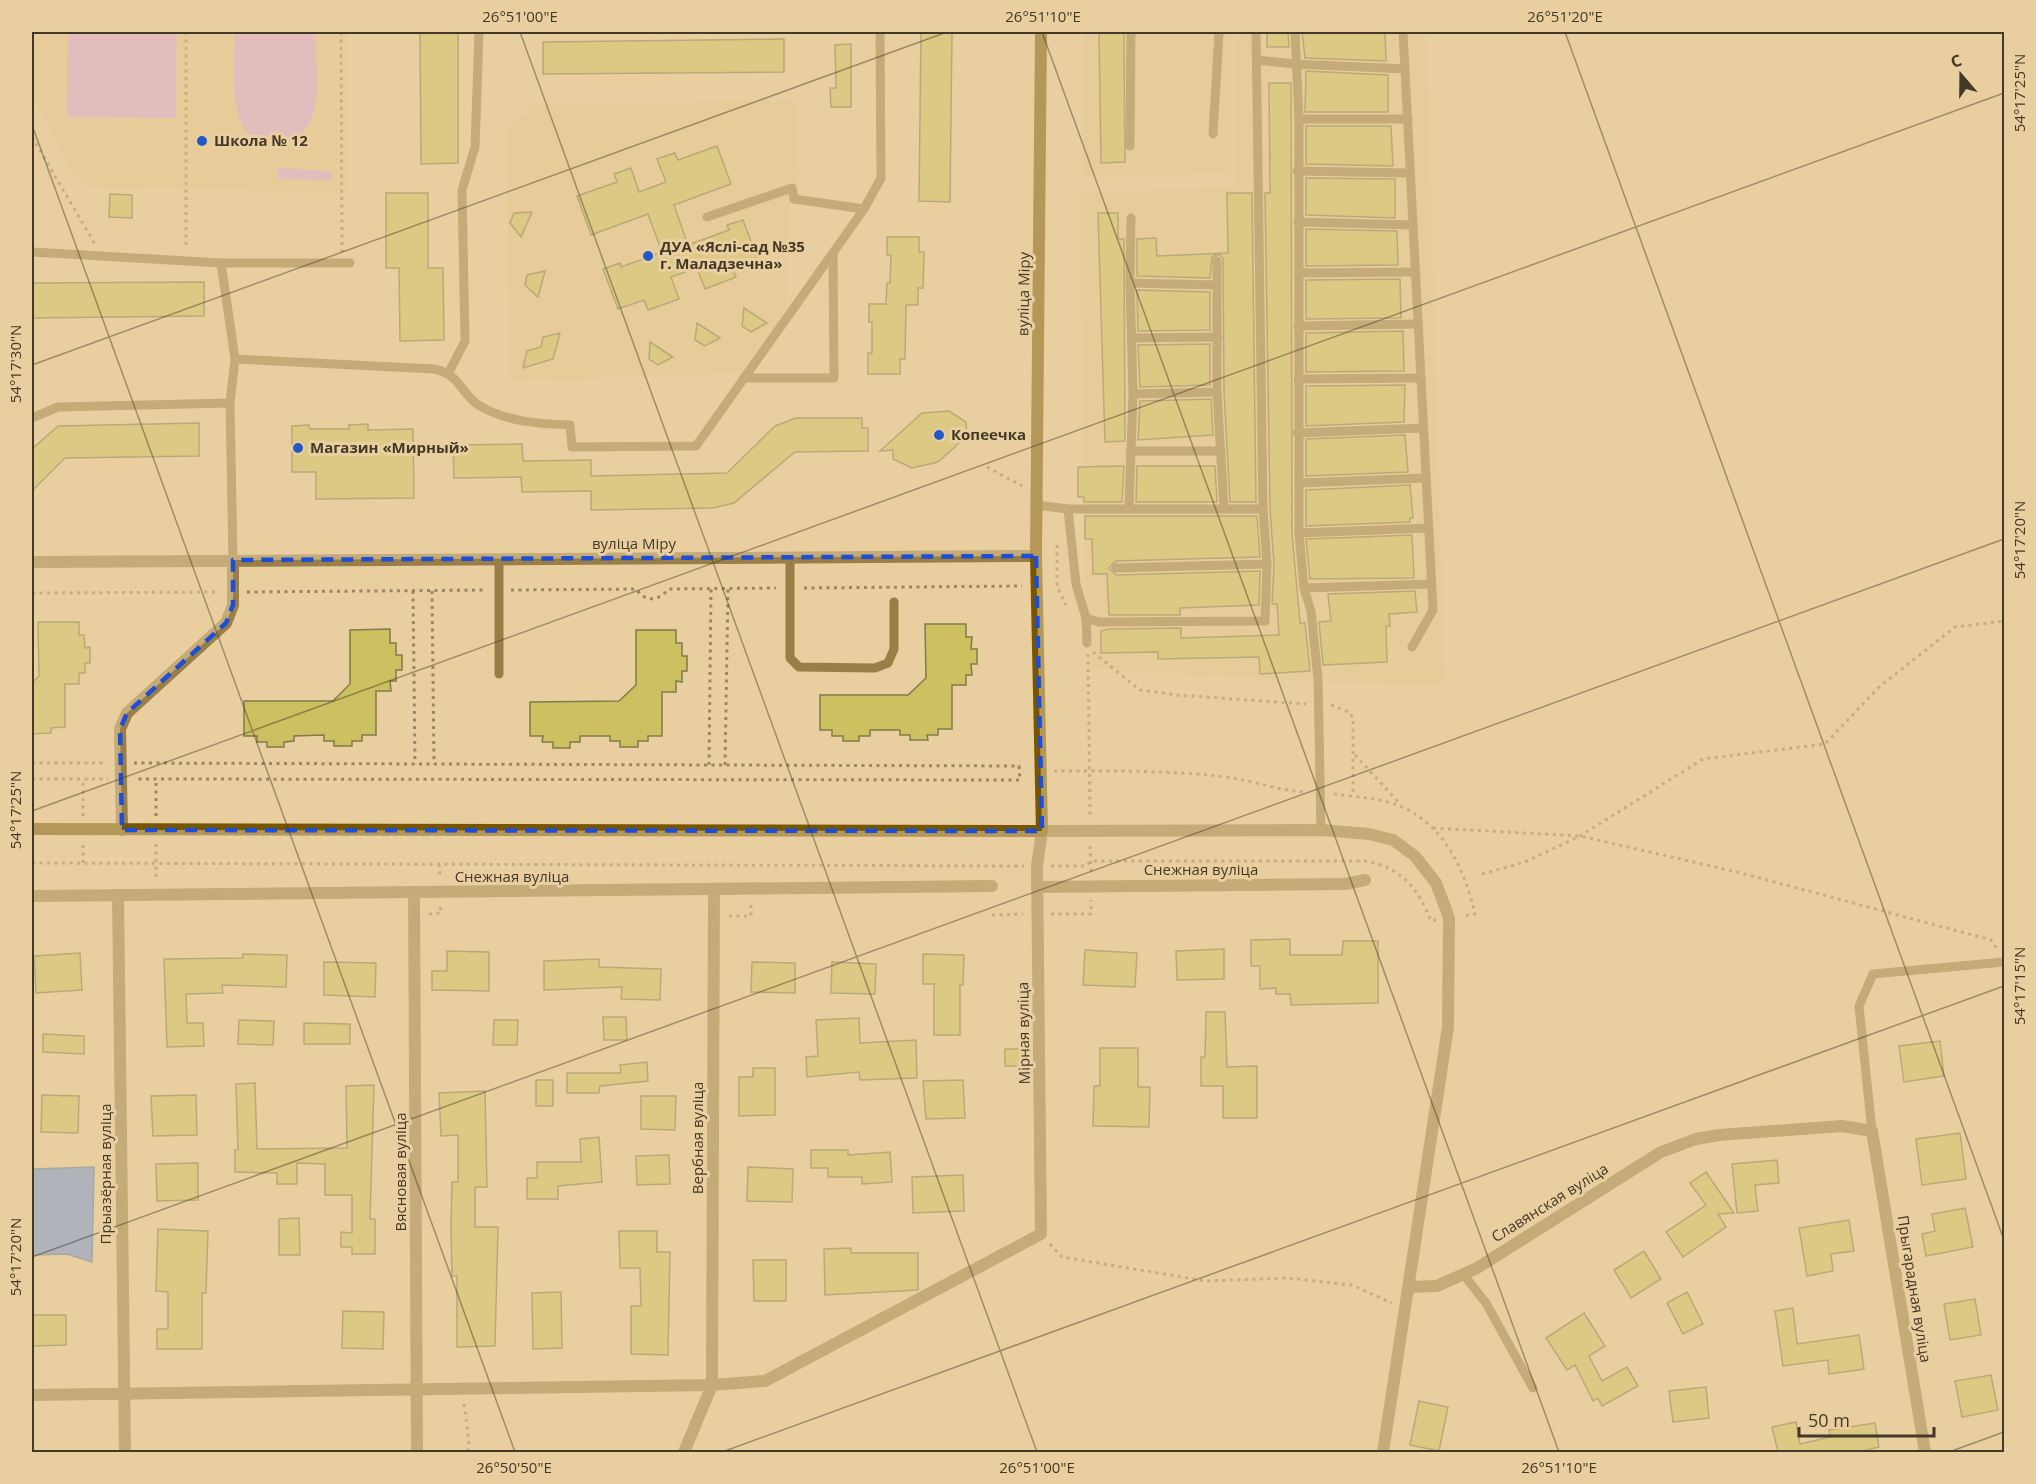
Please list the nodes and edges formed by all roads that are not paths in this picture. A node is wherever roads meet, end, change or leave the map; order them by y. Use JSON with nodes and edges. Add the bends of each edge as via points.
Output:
{"nodes":[{"id":1,"x":479,"y":32,"type":"edge"},
{"id":2,"x":880,"y":32,"type":"edge"},
{"id":3,"x":1041,"y":32,"type":"edge"},
{"id":4,"x":1131,"y":32,"type":"edge"},
{"id":5,"x":1219,"y":32,"type":"edge"},
{"id":6,"x":1256,"y":32,"type":"edge"},
{"id":7,"x":1295,"y":32,"type":"edge"},
{"id":8,"x":1403,"y":32,"type":"edge"},
{"id":9,"x":1257,"y":60,"type":"junction"},
{"id":10,"x":1295,"y":64,"type":"junction"},
{"id":11,"x":1405,"y":69,"type":"junction"},
{"id":12,"x":1299,"y":118,"type":"junction"},
{"id":13,"x":1408,"y":118,"type":"junction"},
{"id":14,"x":1213,"y":134,"type":"dead end"},
{"id":15,"x":1130,"y":146,"type":"dead end"},
{"id":16,"x":1297,"y":171,"type":"junction"},
{"id":17,"x":1410,"y":173,"type":"junction"},
{"id":18,"x":864,"y":209,"type":"junction"},
{"id":19,"x":706,"y":218,"type":"dead end"},
{"id":20,"x":1131,"y":218,"type":"dead end"},
{"id":21,"x":1298,"y":222,"type":"junction"},
{"id":22,"x":1413,"y":225,"type":"junction"},
{"id":23,"x":32,"y":252,"type":"edge"},
{"id":24,"x":833,"y":253,"type":"junction"},
{"id":25,"x":1217,"y":261,"type":"dead end"},
{"id":26,"x":221,"y":262,"type":"junction"},
{"id":27,"x":346,"y":263,"type":"road end"},
{"id":28,"x":1415,"y":272,"type":"junction"},
{"id":29,"x":1299,"y":273,"type":"junction"},
{"id":30,"x":1130,"y":283,"type":"junction"},
{"id":31,"x":1216,"y":285,"type":"junction"},
{"id":32,"x":1418,"y":324,"type":"junction"},
{"id":33,"x":1298,"y":326,"type":"junction"},
{"id":34,"x":1218,"y":337,"type":"junction"},
{"id":35,"x":1133,"y":338,"type":"junction"},
{"id":36,"x":235,"y":359,"type":"junction"},
{"id":37,"x":449,"y":372,"type":"junction"},
{"id":38,"x":744,"y":378,"type":"junction"},
{"id":39,"x":1421,"y":378,"type":"junction"},
{"id":40,"x":1298,"y":379,"type":"junction"},
{"id":41,"x":1216,"y":393,"type":"junction"},
{"id":42,"x":1133,"y":394,"type":"junction"},
{"id":43,"x":230,"y":403,"type":"junction"},
{"id":44,"x":32,"y":418,"type":"edge"},
{"id":45,"x":1424,"y":428,"type":"junction"},
{"id":46,"x":1297,"y":433,"type":"junction"},
{"id":47,"x":1130,"y":451,"type":"junction"},
{"id":48,"x":1221,"y":451,"type":"junction"},
{"id":49,"x":1426,"y":478,"type":"junction"},
{"id":50,"x":1300,"y":483,"type":"junction"},
{"id":51,"x":1037,"y":499,"type":"junction"},
{"id":52,"x":1129,"y":508,"type":"junction"},
{"id":53,"x":1224,"y":508,"type":"junction"},
{"id":54,"x":1263,"y":508,"type":"junction"},
{"id":55,"x":1068,"y":509,"type":"junction"},
{"id":56,"x":1429,"y":528,"type":"junction"},
{"id":57,"x":1299,"y":533,"type":"junction"},
{"id":58,"x":1036,"y":556,"type":"junction"},
{"id":59,"x":790,"y":558,"type":"junction"},
{"id":60,"x":499,"y":559,"type":"junction"},
{"id":61,"x":233,"y":560,"type":"junction"},
{"id":62,"x":32,"y":561,"type":"edge"},
{"id":63,"x":1267,"y":564,"type":"junction"},
{"id":64,"x":1116,"y":568,"type":"dead end"},
{"id":65,"x":1431,"y":584,"type":"junction"},
{"id":66,"x":1304,"y":588,"type":"junction"},
{"id":67,"x":894,"y":602,"type":"dead end"},
{"id":68,"x":1086,"y":618,"type":"junction"},
{"id":69,"x":1088,"y":643,"type":"road end"},
{"id":70,"x":1412,"y":647,"type":"dead end"},
{"id":71,"x":499,"y":674,"type":"dead end"},
{"id":72,"x":32,"y":829,"type":"edge"},
{"id":73,"x":122,"y":830,"type":"junction"},
{"id":74,"x":1321,"y":830,"type":"junction"},
{"id":75,"x":1042,"y":831,"type":"junction"},
{"id":76,"x":1365,"y":880,"type":"dead end"},
{"id":77,"x":992,"y":886,"type":"dead end"},
{"id":78,"x":1037,"y":886,"type":"junction"},
{"id":79,"x":714,"y":891,"type":"junction"},
{"id":80,"x":414,"y":892,"type":"junction"},
{"id":81,"x":118,"y":895,"type":"junction"},
{"id":82,"x":32,"y":896,"type":"edge"},
{"id":83,"x":2002,"y":958,"type":"edge"},
{"id":84,"x":1872,"y":1131,"type":"junction"},
{"id":85,"x":1463,"y":1274,"type":"junction"},
{"id":86,"x":1408,"y":1287,"type":"junction"},
{"id":87,"x":712,"y":1385,"type":"junction"},
{"id":88,"x":1533,"y":1388,"type":"dead end"},
{"id":89,"x":417,"y":1389,"type":"junction"},
{"id":90,"x":32,"y":1395,"type":"edge"},
{"id":91,"x":123,"y":1396,"type":"junction"},
{"id":92,"x":125,"y":1452,"type":"edge"},
{"id":93,"x":417,"y":1452,"type":"edge"},
{"id":94,"x":684,"y":1452,"type":"edge"},
{"id":95,"x":1383,"y":1452,"type":"edge"},
{"id":96,"x":1926,"y":1452,"type":"edge"}],
"edges":[{"from":1,"to":37,"type":"lane","via":[[476,147],[462,190],[465,341]]},
{"from":2,"to":18,"type":"lane","via":[[881,178]]},
{"from":3,"to":51,"type":"main road","name":"вуліца Міру"},
{"from":4,"to":15,"type":"lane"},
{"from":5,"to":14,"type":"lane"},
{"from":6,"to":9,"type":"lane"},
{"from":7,"to":10,"type":"lane"},
{"from":8,"to":11,"type":"lane"},
{"from":9,"to":10,"type":"lane"},
{"from":9,"to":54,"type":"lane"},
{"from":10,"to":11,"type":"lane"},
{"from":10,"to":12,"type":"lane"},
{"from":11,"to":13,"type":"lane"},
{"from":12,"to":13,"type":"lane"},
{"from":12,"to":16,"type":"lane"},
{"from":13,"to":17,"type":"lane"},
{"from":16,"to":17,"type":"lane"},
{"from":16,"to":21,"type":"lane"},
{"from":17,"to":22,"type":"lane"},
{"from":18,"to":19,"type":"lane","via":[[794,199],[792,188]]},
{"from":18,"to":24,"type":"lane"},
{"from":20,"to":30,"type":"lane"},
{"from":21,"to":22,"type":"lane"},
{"from":21,"to":29,"type":"lane"},
{"from":22,"to":28,"type":"lane"},
{"from":23,"to":26,"type":"lane"},
{"from":24,"to":38,"type":"lane"},
{"from":24,"to":38,"type":"lane","via":[[834,378]]},
{"from":25,"to":31,"type":"lane"},
{"from":26,"to":27,"type":"lane"},
{"from":26,"to":36,"type":"lane"},
{"from":28,"to":29,"type":"lane"},
{"from":28,"to":32,"type":"lane"},
{"from":29,"to":33,"type":"lane"},
{"from":30,"to":31,"type":"lane"},
{"from":30,"to":35,"type":"lane"},
{"from":31,"to":34,"type":"lane"},
{"from":32,"to":33,"type":"lane"},
{"from":32,"to":39,"type":"lane"},
{"from":33,"to":40,"type":"lane"},
{"from":34,"to":35,"type":"lane"},
{"from":34,"to":41,"type":"lane"},
{"from":35,"to":42,"type":"lane"},
{"from":36,"to":37,"type":"lane"},
{"from":36,"to":43,"type":"lane"},
{"from":37,"to":38,"type":"lane","via":[[478,405],[528,424],[570,424],[572,447],[696,446]]},
{"from":39,"to":40,"type":"lane"},
{"from":39,"to":45,"type":"lane"},
{"from":40,"to":46,"type":"lane"},
{"from":41,"to":42,"type":"lane"},
{"from":41,"to":48,"type":"lane"},
{"from":42,"to":47,"type":"lane"},
{"from":43,"to":44,"type":"lane","via":[[58,407]]},
{"from":43,"to":61,"type":"lane"},
{"from":45,"to":46,"type":"lane"},
{"from":45,"to":49,"type":"lane"},
{"from":46,"to":50,"type":"lane"},
{"from":47,"to":48,"type":"lane"},
{"from":47,"to":52,"type":"lane"},
{"from":48,"to":53,"type":"lane"},
{"from":49,"to":50,"type":"lane"},
{"from":49,"to":56,"type":"lane"},
{"from":50,"to":57,"type":"lane"},
{"from":51,"to":55,"type":"lane"},
{"from":51,"to":58,"type":"main road","name":"вуліца Міру"},
{"from":52,"to":53,"type":"lane"},
{"from":52,"to":55,"type":"lane"},
{"from":53,"to":54,"type":"lane"},
{"from":54,"to":63,"type":"lane"},
{"from":55,"to":68,"type":"lane","via":[[1076,584]]},
{"from":56,"to":57,"type":"lane"},
{"from":56,"to":65,"type":"lane"},
{"from":57,"to":66,"type":"lane"},
{"from":58,"to":59,"type":"street","name":"вуліца Міру"},
{"from":58,"to":75,"type":"main road","name":"вуліца Міру"},
{"from":59,"to":60,"type":"street","name":"вуліца Міру"},
{"from":59,"to":67,"type":"lane","via":[[790,657],[799,667],[875,668],[888,663],[894,649]]},
{"from":60,"to":61,"type":"street","name":"вуліца Міру"},
{"from":60,"to":71,"type":"lane"},
{"from":61,"to":62,"type":"street","name":"вуліца Міру"},
{"from":61,"to":73,"type":"street","via":[[233,605],[226,623],[127,713],[120,729]]},
{"from":63,"to":64,"type":"lane"},
{"from":63,"to":68,"type":"lane","via":[[1265,621],[1099,622]]},
{"from":65,"to":66,"type":"lane"},
{"from":65,"to":70,"type":"lane","via":[[1433,610]]},
{"from":66,"to":74,"type":"lane","via":[[1311,611],[1319,704]]},
{"from":68,"to":69,"type":"lane"},
{"from":72,"to":73,"type":"main road"},
{"from":73,"to":75,"type":"main road"},
{"from":74,"to":75,"type":"street"},
{"from":74,"to":86,"type":"street","via":[[1385,838],[1415,856],[1436,883],[1449,918],[1448,1027]]},
{"from":75,"to":78,"type":"street","name":"Мірная вуліца"},
{"from":76,"to":78,"type":"street","name":"Снежная вуліца","via":[[1345,884]]},
{"from":77,"to":79,"type":"street","name":"Снежная вуліца"},
{"from":78,"to":87,"type":"street","name":"Мірная вуліца","via":[[1041,1234],[765,1381]]},
{"from":79,"to":80,"type":"street","name":"Снежная вуліца"},
{"from":79,"to":87,"type":"street","name":"Вербная вуліца"},
{"from":80,"to":81,"type":"street","name":"Снежная вуліца"},
{"from":80,"to":89,"type":"street","name":"Вясновая вуліца"},
{"from":81,"to":82,"type":"street","name":"Снежная вуліца"},
{"from":81,"to":91,"type":"street","name":"Прыазёрная вуліца"},
{"from":83,"to":84,"type":"lane","via":[[1873,974],[1859,1006]]},
{"from":84,"to":85,"type":"street","name":"Славянская вуліца","via":[[1842,1126],[1696,1139],[1661,1152]]},
{"from":84,"to":96,"type":"street","name":"Прыгарадная вуліца"},
{"from":85,"to":86,"type":"street","name":"Славянская вуліца","via":[[1437,1286]]},
{"from":85,"to":88,"type":"lane","via":[[1486,1303]]},
{"from":86,"to":95,"type":"street"},
{"from":87,"to":89,"type":"street"},
{"from":87,"to":94,"type":"street"},
{"from":89,"to":91,"type":"street"},
{"from":89,"to":93,"type":"street","name":"Вясновая вуліца"},
{"from":90,"to":91,"type":"street"},
{"from":91,"to":92,"type":"street","name":"Прыазёрная вуліца"}]}
